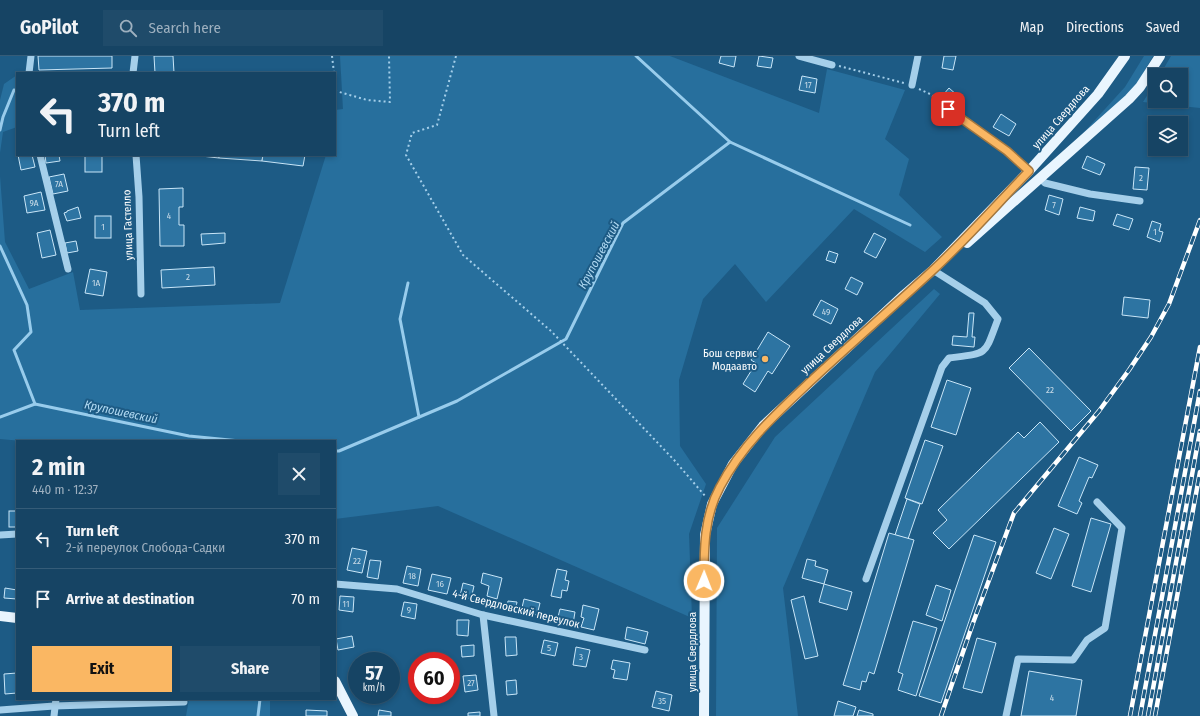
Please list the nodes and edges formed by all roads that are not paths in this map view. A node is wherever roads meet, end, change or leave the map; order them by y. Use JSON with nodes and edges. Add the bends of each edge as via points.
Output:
{"nodes":[{"id":1,"x":31,"y":56,"type":"edge"},
{"id":2,"x":135,"y":56,"type":"edge"},
{"id":3,"x":798,"y":56,"type":"edge"},
{"id":4,"x":918,"y":56,"type":"edge"},
{"id":5,"x":1117,"y":56,"type":"edge"},
{"id":6,"x":1125,"y":56,"type":"edge"},
{"id":7,"x":1160,"y":56,"type":"edge"},
{"id":8,"x":832,"y":65,"type":"road end"},
{"id":9,"x":29,"y":72,"type":"edge"},
{"id":10,"x":133,"y":72,"type":"edge"},
{"id":11,"x":912,"y":85,"type":"road end"},
{"id":12,"x":1098,"y":94,"type":"junction"},
{"id":13,"x":948,"y":109,"type":"road end"},
{"id":14,"x":40,"y":156,"type":"edge"},
{"id":15,"x":136,"y":156,"type":"edge"},
{"id":16,"x":1029,"y":171,"type":"junction"},
{"id":17,"x":1040,"y":178,"type":"junction"},
{"id":18,"x":1140,"y":201,"type":"dead end"},
{"id":19,"x":68,"y":269,"type":"dead end"},
{"id":20,"x":933,"y":270,"type":"junction"},
{"id":21,"x":141,"y":294,"type":"dead end"},
{"id":22,"x":1097,"y":502,"type":"dead end"},
{"id":23,"x":16,"y":534,"type":"edge"},
{"id":24,"x":0,"y":535,"type":"edge"},
{"id":25,"x":866,"y":579,"type":"dead end"},
{"id":26,"x":336,"y":584,"type":"edge"},
{"id":27,"x":483,"y":615,"type":"junction"},
{"id":28,"x":0,"y":616,"type":"edge"},
{"id":29,"x":16,"y":618,"type":"edge"},
{"id":30,"x":645,"y":650,"type":"dead end"},
{"id":31,"x":336,"y":683,"type":"edge"},
{"id":32,"x":55,"y":702,"type":"edge"},
{"id":33,"x":184,"y":702,"type":"dead end"},
{"id":34,"x":0,"y":710,"type":"edge"},
{"id":35,"x":54,"y":716,"type":"edge"},
{"id":36,"x":353,"y":716,"type":"edge"},
{"id":37,"x":494,"y":716,"type":"edge"},
{"id":38,"x":704,"y":716,"type":"edge"},
{"id":39,"x":1006,"y":716,"type":"edge"}],
"edges":[{"from":1,"to":9,"type":"street"},
{"from":2,"to":10,"type":"street"},
{"from":3,"to":8,"type":"street"},
{"from":4,"to":11,"type":"street"},
{"from":5,"to":12,"type":"main road"},
{"from":6,"to":12,"type":"main road","name":"улица Свердлова"},
{"from":7,"to":17,"type":"main road","via":[[1130,99]]},
{"from":12,"to":16,"type":"main road","name":"улица Свердлова"},
{"from":13,"to":16,"type":"street","via":[[1007,151]]},
{"from":14,"to":19,"type":"street"},
{"from":15,"to":21,"type":"street","name":"улица Гастелло"},
{"from":16,"to":20,"type":"main road","name":"улица Свердлова"},
{"from":17,"to":18,"type":"street","via":[[1045,182],[1090,194]]},
{"from":17,"to":20,"type":"main road","via":[[985,228]]},
{"from":20,"to":25,"type":"street","via":[[985,303],[998,319],[987,348],[980,355],[949,358],[942,367]]},
{"from":20,"to":38,"type":"main road","name":"улица Свердлова","via":[[763,426],[733,464],[712,504],[706,535],[704,567]]},
{"from":22,"to":39,"type":"street","via":[[1122,528],[1105,628],[1087,640],[1073,660],[1018,659]]},
{"from":23,"to":24,"type":"street"},
{"from":26,"to":27,"type":"street","name":"4-й Свердловский переулок","via":[[397,589]]},
{"from":27,"to":30,"type":"street","name":"4-й Свердловский переулок"},
{"from":27,"to":37,"type":"street"},
{"from":28,"to":29,"type":"main road"},
{"from":31,"to":36,"type":"main road"},
{"from":32,"to":33,"type":"street"},
{"from":32,"to":34,"type":"street"},
{"from":32,"to":35,"type":"street"}]}
